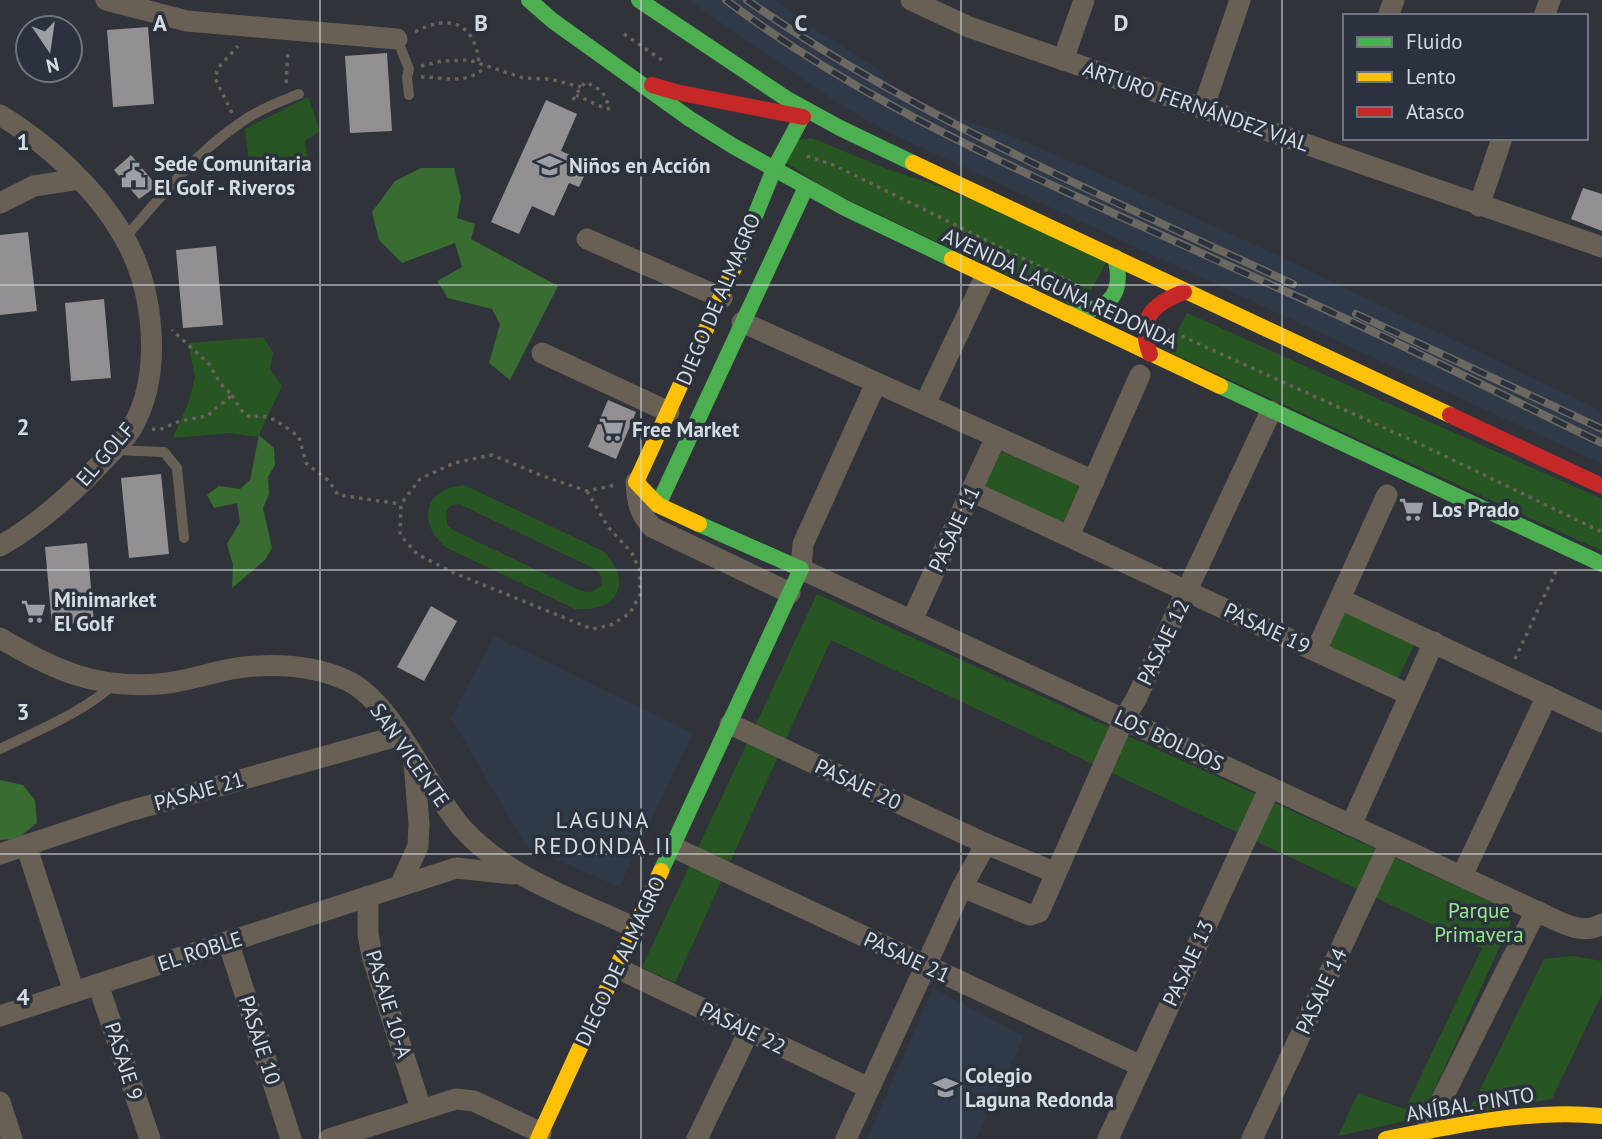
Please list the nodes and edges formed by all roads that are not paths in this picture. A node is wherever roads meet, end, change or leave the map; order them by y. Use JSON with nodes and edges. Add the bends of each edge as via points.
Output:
{"nodes":[{"id":1,"x":106,"y":0,"type":"edge"},
{"id":2,"x":529,"y":0,"type":"edge"},
{"id":3,"x":639,"y":0,"type":"edge"},
{"id":4,"x":1084,"y":0,"type":"edge"},
{"id":5,"x":1240,"y":0,"type":"edge"},
{"id":6,"x":918,"y":2,"type":"edge"},
{"id":7,"x":565,"y":10,"type":"dead end"},
{"id":8,"x":398,"y":41,"type":"joint"},
{"id":9,"x":598,"y":51,"type":"junction"},
{"id":10,"x":1063,"y":60,"type":"junction"},
{"id":11,"x":635,"y":79,"type":"junction"},
{"id":12,"x":299,"y":94,"type":"dead end"},
{"id":13,"x":409,"y":94,"type":"dead end"},
{"id":14,"x":1203,"y":109,"type":"junction"},
{"id":15,"x":0,"y":115,"type":"edge"},
{"id":16,"x":802,"y":117,"type":"junction"},
{"id":17,"x":840,"y":128,"type":"junction"},
{"id":18,"x":1501,"y":140,"type":"edge"},
{"id":19,"x":1344,"y":147,"type":"edge"},
{"id":20,"x":774,"y":169,"type":"junction"},
{"id":21,"x":79,"y":179,"type":"junction"},
{"id":22,"x":806,"y":187,"type":"junction"},
{"id":23,"x":0,"y":203,"type":"edge"},
{"id":24,"x":1479,"y":206,"type":"junction"},
{"id":25,"x":125,"y":238,"type":"junction"},
{"id":26,"x":587,"y":239,"type":"dead end"},
{"id":27,"x":1602,"y":247,"type":"edge"},
{"id":28,"x":1115,"y":257,"type":"junction"},
{"id":29,"x":986,"y":275,"type":"junction"},
{"id":30,"x":1184,"y":292,"type":"junction"},
{"id":31,"x":722,"y":298,"type":"junction"},
{"id":32,"x":1068,"y":314,"type":"junction"},
{"id":33,"x":742,"y":322,"type":"junction"},
{"id":34,"x":542,"y":353,"type":"dead end"},
{"id":35,"x":1150,"y":354,"type":"junction"},
{"id":36,"x":1140,"y":375,"type":"dead end"},
{"id":37,"x":876,"y":383,"type":"junction"},
{"id":38,"x":925,"y":404,"type":"junction"},
{"id":39,"x":1271,"y":411,"type":"junction"},
{"id":40,"x":669,"y":412,"type":"junction"},
{"id":41,"x":996,"y":437,"type":"junction"},
{"id":42,"x":113,"y":450,"type":"junction"},
{"id":43,"x":1094,"y":481,"type":"junction"},
{"id":44,"x":636,"y":482,"type":"junction"},
{"id":45,"x":1602,"y":486,"type":"edge"},
{"id":46,"x":971,"y":491,"type":"junction"},
{"id":47,"x":1387,"y":495,"type":"dead end"},
{"id":48,"x":658,"y":505,"type":"junction"},
{"id":49,"x":1069,"y":536,"type":"junction"},
{"id":50,"x":184,"y":538,"type":"dead end"},
{"id":51,"x":0,"y":546,"type":"edge"},
{"id":52,"x":1602,"y":564,"type":"edge"},
{"id":53,"x":801,"y":569,"type":"junction"},
{"id":54,"x":1187,"y":591,"type":"junction"},
{"id":55,"x":790,"y":593,"type":"junction"},
{"id":56,"x":1340,"y":599,"type":"junction"},
{"id":57,"x":912,"y":620,"type":"junction"},
{"id":58,"x":0,"y":638,"type":"edge"},
{"id":59,"x":1433,"y":642,"type":"junction"},
{"id":60,"x":1316,"y":651,"type":"junction"},
{"id":61,"x":114,"y":684,"type":"junction"},
{"id":62,"x":1410,"y":695,"type":"junction"},
{"id":63,"x":1548,"y":696,"type":"junction"},
{"id":64,"x":1124,"y":719,"type":"junction"},
{"id":65,"x":1602,"y":722,"type":"edge"},
{"id":66,"x":730,"y":724,"type":"junction"},
{"id":67,"x":401,"y":736,"type":"junction"},
{"id":68,"x":0,"y":749,"type":"edge"},
{"id":69,"x":413,"y":756,"type":"junction"},
{"id":70,"x":1270,"y":787,"type":"junction"},
{"id":71,"x":1351,"y":825,"type":"junction"},
{"id":72,"x":1390,"y":843,"type":"junction"},
{"id":73,"x":986,"y":844,"type":"junction"},
{"id":74,"x":26,"y":845,"type":"junction"},
{"id":75,"x":673,"y":847,"type":"junction"},
{"id":76,"x":0,"y":853,"type":"edge"},
{"id":77,"x":1056,"y":873,"type":"junction"},
{"id":78,"x":525,"y":876,"type":"junction"},
{"id":79,"x":1462,"y":876,"type":"junction"},
{"id":80,"x":400,"y":886,"type":"junction"},
{"id":81,"x":962,"y":887,"type":"junction"},
{"id":82,"x":368,"y":896,"type":"junction"},
{"id":83,"x":1536,"y":911,"type":"junction"},
{"id":84,"x":635,"y":928,"type":"junction"},
{"id":85,"x":1597,"y":933,"type":"edge"},
{"id":86,"x":229,"y":941,"type":"junction"},
{"id":87,"x":926,"y":965,"type":"junction"},
{"id":88,"x":617,"y":968,"type":"junction"},
{"id":89,"x":98,"y":984,"type":"junction"},
{"id":90,"x":74,"y":992,"type":"junction"},
{"id":91,"x":0,"y":1016,"type":"edge"},
{"id":92,"x":749,"y":1031,"type":"junction"},
{"id":93,"x":1141,"y":1066,"type":"junction"},
{"id":94,"x":869,"y":1088,"type":"junction"},
{"id":95,"x":0,"y":1102,"type":"edge"},
{"id":96,"x":421,"y":1109,"type":"junction"},
{"id":97,"x":1602,"y":1116,"type":"edge"},
{"id":98,"x":1426,"y":1131,"type":"junction"},
{"id":99,"x":539,"y":1136,"type":"edge"},
{"id":100,"x":12,"y":1139,"type":"edge"},
{"id":101,"x":150,"y":1139,"type":"edge"},
{"id":102,"x":291,"y":1139,"type":"edge"},
{"id":103,"x":329,"y":1139,"type":"edge"},
{"id":104,"x":697,"y":1139,"type":"edge"},
{"id":105,"x":846,"y":1139,"type":"edge"},
{"id":106,"x":1108,"y":1139,"type":"edge"},
{"id":107,"x":1252,"y":1139,"type":"edge"},
{"id":108,"x":1386,"y":1139,"type":"edge"}],
"edges":[{"from":1,"to":8,"type":"street","via":[[187,20]]},
{"from":2,"to":9,"type":"main road","name":"AVENIDA LAGUNA REDONDA"},
{"from":3,"to":17,"type":"main road","via":[[787,99]]},
{"from":4,"to":10,"type":"street"},
{"from":5,"to":14,"type":"street"},
{"from":6,"to":10,"type":"street","name":"ARTURO FERNÁNDEZ VIAL","via":[[969,27]]},
{"from":7,"to":9,"type":"main road"},
{"from":8,"to":13,"type":"lane"},
{"from":9,"to":11,"type":"main road","name":"AVENIDA LAGUNA REDONDA"},
{"from":10,"to":14,"type":"street","name":"ARTURO FERNÁNDEZ VIAL"},
{"from":11,"to":16,"type":"main road","via":[[676,92]]},
{"from":11,"to":20,"type":"main road","name":"AVENIDA LAGUNA REDONDA"},
{"from":12,"to":25,"type":"lane","via":[[235,127],[202,154]]},
{"from":14,"to":19,"type":"street","name":"ARTURO FERNÁNDEZ VIAL"},
{"from":15,"to":21,"type":"street","name":"EL GOLF","via":[[36,139]]},
{"from":16,"to":17,"type":"main road"},
{"from":16,"to":20,"type":"main road","name":"DIEGO DE ALMAGRO"},
{"from":17,"to":28,"type":"main road"},
{"from":18,"to":24,"type":"street"},
{"from":19,"to":24,"type":"street","name":"ARTURO FERNÁNDEZ VIAL"},
{"from":20,"to":22,"type":"main road","name":"AVENIDA LAGUNA REDONDA"},
{"from":20,"to":31,"type":"main road","name":"DIEGO DE ALMAGRO"},
{"from":21,"to":23,"type":"street","via":[[34,186]]},
{"from":21,"to":25,"type":"street","name":"EL GOLF"},
{"from":22,"to":29,"type":"main road","name":"AVENIDA LAGUNA REDONDA"},
{"from":22,"to":33,"type":"main road","name":"DIEGO DE ALMAGRO"},
{"from":24,"to":27,"type":"street","name":"ARTURO FERNÁNDEZ VIAL"},
{"from":25,"to":42,"type":"street","name":"EL GOLF","via":[[150,313],[150,366],[132,428]]},
{"from":26,"to":31,"type":"street"},
{"from":28,"to":30,"type":"main road"},
{"from":28,"to":32,"type":"main road","via":[[1119,279],[1113,298],[1098,309]]},
{"from":29,"to":32,"type":"main road","name":"AVENIDA LAGUNA REDONDA"},
{"from":29,"to":38,"type":"street"},
{"from":30,"to":35,"type":"main road","via":[[1167,298],[1150,313],[1144,334]]},
{"from":30,"to":45,"type":"main road"},
{"from":31,"to":40,"type":"main road","name":"DIEGO DE ALMAGRO"},
{"from":32,"to":35,"type":"main road","name":"AVENIDA LAGUNA REDONDA"},
{"from":33,"to":37,"type":"street"},
{"from":33,"to":48,"type":"main road","name":"DIEGO DE ALMAGRO"},
{"from":34,"to":40,"type":"street"},
{"from":35,"to":39,"type":"main road","name":"AVENIDA LAGUNA REDONDA"},
{"from":36,"to":43,"type":"street"},
{"from":37,"to":38,"type":"street"},
{"from":37,"to":53,"type":"street","via":[[803,544]]},
{"from":38,"to":41,"type":"street"},
{"from":39,"to":52,"type":"main road","name":"AVENIDA LAGUNA REDONDA"},
{"from":39,"to":54,"type":"street","name":"PASAJE 12"},
{"from":40,"to":44,"type":"main road","name":"DIEGO DE ALMAGRO"},
{"from":41,"to":43,"type":"street"},
{"from":41,"to":46,"type":"street","name":"PASAJE 11"},
{"from":42,"to":50,"type":"lane","via":[[164,452],[177,468]]},
{"from":42,"to":51,"type":"street","name":"EL GOLF","via":[[64,499]]},
{"from":43,"to":49,"type":"street"},
{"from":44,"to":48,"type":"main road"},
{"from":44,"to":55,"type":"street","via":[[642,516],[652,527]]},
{"from":46,"to":49,"type":"street","name":"PASAJE 19"},
{"from":46,"to":57,"type":"street","name":"PASAJE 11"},
{"from":47,"to":56,"type":"street"},
{"from":48,"to":53,"type":"main road"},
{"from":49,"to":54,"type":"street","name":"PASAJE 19"},
{"from":53,"to":55,"type":"main road","name":"DIEGO DE ALMAGRO"},
{"from":53,"to":57,"type":"street","name":"LOS BOLDOS"},
{"from":54,"to":60,"type":"street","name":"PASAJE 19"},
{"from":54,"to":64,"type":"street","name":"PASAJE 12"},
{"from":55,"to":66,"type":"main road","name":"DIEGO DE ALMAGRO"},
{"from":56,"to":59,"type":"street"},
{"from":56,"to":60,"type":"street"},
{"from":57,"to":64,"type":"street","name":"LOS BOLDOS"},
{"from":58,"to":61,"type":"street","name":"SAN VICENTE","via":[[74,676]]},
{"from":59,"to":62,"type":"street"},
{"from":59,"to":63,"type":"street"},
{"from":60,"to":62,"type":"street","name":"PASAJE 19"},
{"from":61,"to":67,"type":"street","name":"SAN VICENTE","via":[[161,684],[237,668],[308,668],[349,681],[368,695]]},
{"from":61,"to":68,"type":"lane","via":[[81,709]]},
{"from":62,"to":71,"type":"street"},
{"from":63,"to":65,"type":"street"},
{"from":63,"to":79,"type":"street"},
{"from":64,"to":70,"type":"street","name":"LOS BOLDOS"},
{"from":64,"to":77,"type":"street","name":"PASAJE 12"},
{"from":66,"to":73,"type":"street","name":"PASAJE 20"},
{"from":66,"to":75,"type":"main road","name":"DIEGO DE ALMAGRO"},
{"from":67,"to":69,"type":"street","name":"SAN VICENTE"},
{"from":67,"to":74,"type":"street","name":"PASAJE 21","via":[[126,812]]},
{"from":69,"to":78,"type":"street","name":"SAN VICENTE","via":[[463,829]]},
{"from":69,"to":80,"type":"street","via":[[418,846]]},
{"from":70,"to":71,"type":"street","name":"LOS BOLDOS"},
{"from":70,"to":93,"type":"street","name":"PASAJE 13"},
{"from":71,"to":72,"type":"street","name":"LOS BOLDOS"},
{"from":72,"to":79,"type":"street","name":"LOS BOLDOS"},
{"from":72,"to":107,"type":"street","name":"PASAJE 14"},
{"from":73,"to":77,"type":"street"},
{"from":73,"to":81,"type":"street"},
{"from":74,"to":76,"type":"street","name":"PASAJE 21"},
{"from":74,"to":90,"type":"street"},
{"from":75,"to":84,"type":"main road","name":"DIEGO DE ALMAGRO"},
{"from":75,"to":87,"type":"street","name":"PASAJE 21"},
{"from":77,"to":81,"type":"street","name":"PASAJE 12","via":[[1039,912],[1030,915]]},
{"from":78,"to":80,"type":"street","name":"EL ROBLE","via":[[456,868]]},
{"from":78,"to":84,"type":"street","name":"SAN VICENTE"},
{"from":79,"to":83,"type":"street","name":"LOS BOLDOS"},
{"from":80,"to":82,"type":"street","name":"EL ROBLE"},
{"from":81,"to":87,"type":"street"},
{"from":82,"to":86,"type":"street","name":"EL ROBLE"},
{"from":82,"to":96,"type":"street","name":"PASAJE 10-A","via":[[372,956]]},
{"from":83,"to":85,"type":"street","name":"LOS BOLDOS"},
{"from":83,"to":98,"type":"street"},
{"from":84,"to":88,"type":"main road","name":"DIEGO DE ALMAGRO"},
{"from":86,"to":89,"type":"street","name":"EL ROBLE"},
{"from":86,"to":102,"type":"street","name":"PASAJE 10"},
{"from":87,"to":93,"type":"street","name":"PASAJE 21"},
{"from":87,"to":94,"type":"street"},
{"from":88,"to":92,"type":"street","name":"PASAJE 22"},
{"from":88,"to":99,"type":"main road","name":"DIEGO DE ALMAGRO"},
{"from":89,"to":90,"type":"street","name":"EL ROBLE"},
{"from":89,"to":101,"type":"street","name":"PASAJE 9"},
{"from":90,"to":91,"type":"street","name":"EL ROBLE"},
{"from":92,"to":94,"type":"street","name":"PASAJE 22"},
{"from":92,"to":104,"type":"street"},
{"from":93,"to":106,"type":"street","name":"PASAJE 13"},
{"from":94,"to":105,"type":"street"},
{"from":95,"to":100,"type":"street"},
{"from":96,"to":99,"type":"street","via":[[450,1100],[474,1101]]},
{"from":96,"to":103,"type":"street"},
{"from":97,"to":98,"type":"main road","name":"ANÍBAL PINTO","via":[[1542,1112]]},
{"from":98,"to":108,"type":"main road","name":"ANÍBAL PINTO"}]}
